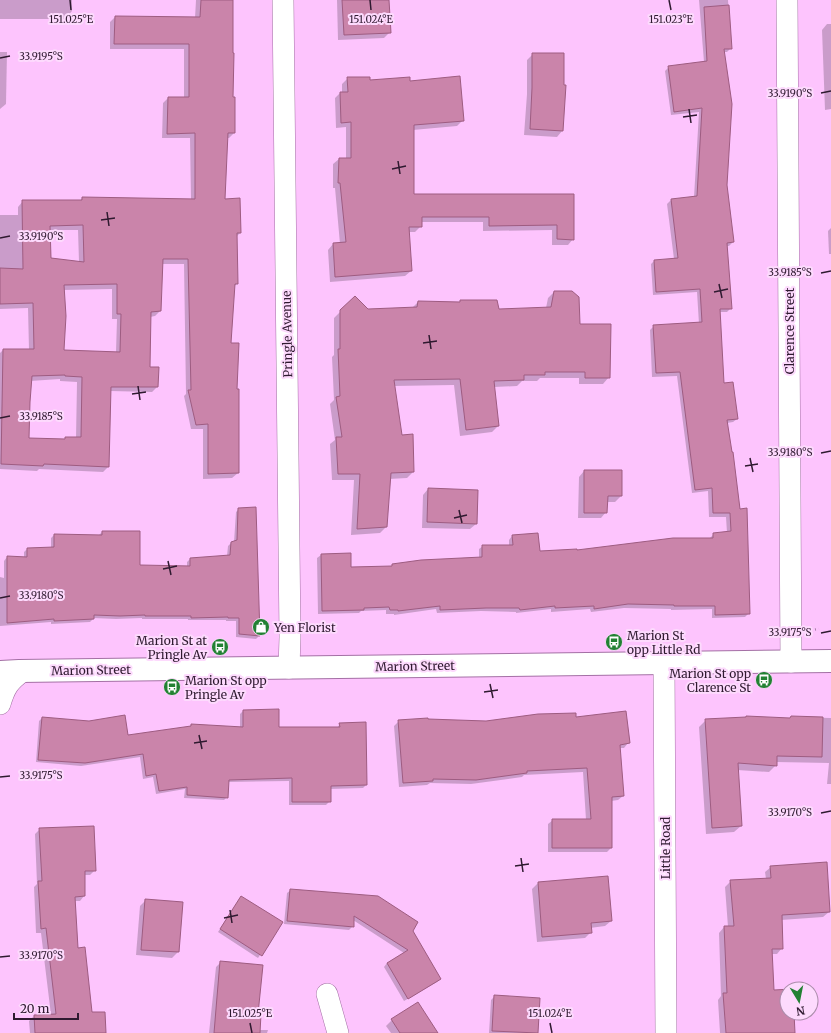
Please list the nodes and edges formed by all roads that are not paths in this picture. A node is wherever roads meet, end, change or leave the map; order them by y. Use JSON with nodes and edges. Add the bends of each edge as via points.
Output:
{"nodes":[{"id":1,"x":283,"y":0,"type":"edge"},
{"id":2,"x":787,"y":0,"type":"edge"},
{"id":3,"x":831,"y":661,"type":"edge"},
{"id":4,"x":791,"y":662,"type":"junction"},
{"id":5,"x":664,"y":663,"type":"junction"},
{"id":6,"x":289,"y":668,"type":"junction"},
{"id":7,"x":23,"y":671,"type":"junction"},
{"id":8,"x":0,"y":672,"type":"edge"},
{"id":9,"x":0,"y":704,"type":"edge"},
{"id":10,"x":327,"y":994,"type":"dead end"},
{"id":11,"x":338,"y":1033,"type":"edge"},
{"id":12,"x":666,"y":1033,"type":"edge"}],
"edges":[{"from":1,"to":6,"type":"street","name":"Pringle Avenue"},
{"from":2,"to":4,"type":"street","name":"Clarence Street"},
{"from":3,"to":4,"type":"main road","name":"Marion Street"},
{"from":4,"to":5,"type":"main road","name":"Marion Street"},
{"from":5,"to":6,"type":"main road","name":"Marion Street"},
{"from":5,"to":12,"type":"street","name":"Little Road"},
{"from":6,"to":7,"type":"main road","name":"Marion Street"},
{"from":7,"to":8,"type":"main road","name":"Marion Street"},
{"from":7,"to":9,"type":"street","via":[[12,679]]},
{"from":10,"to":11,"type":"street"}]}
